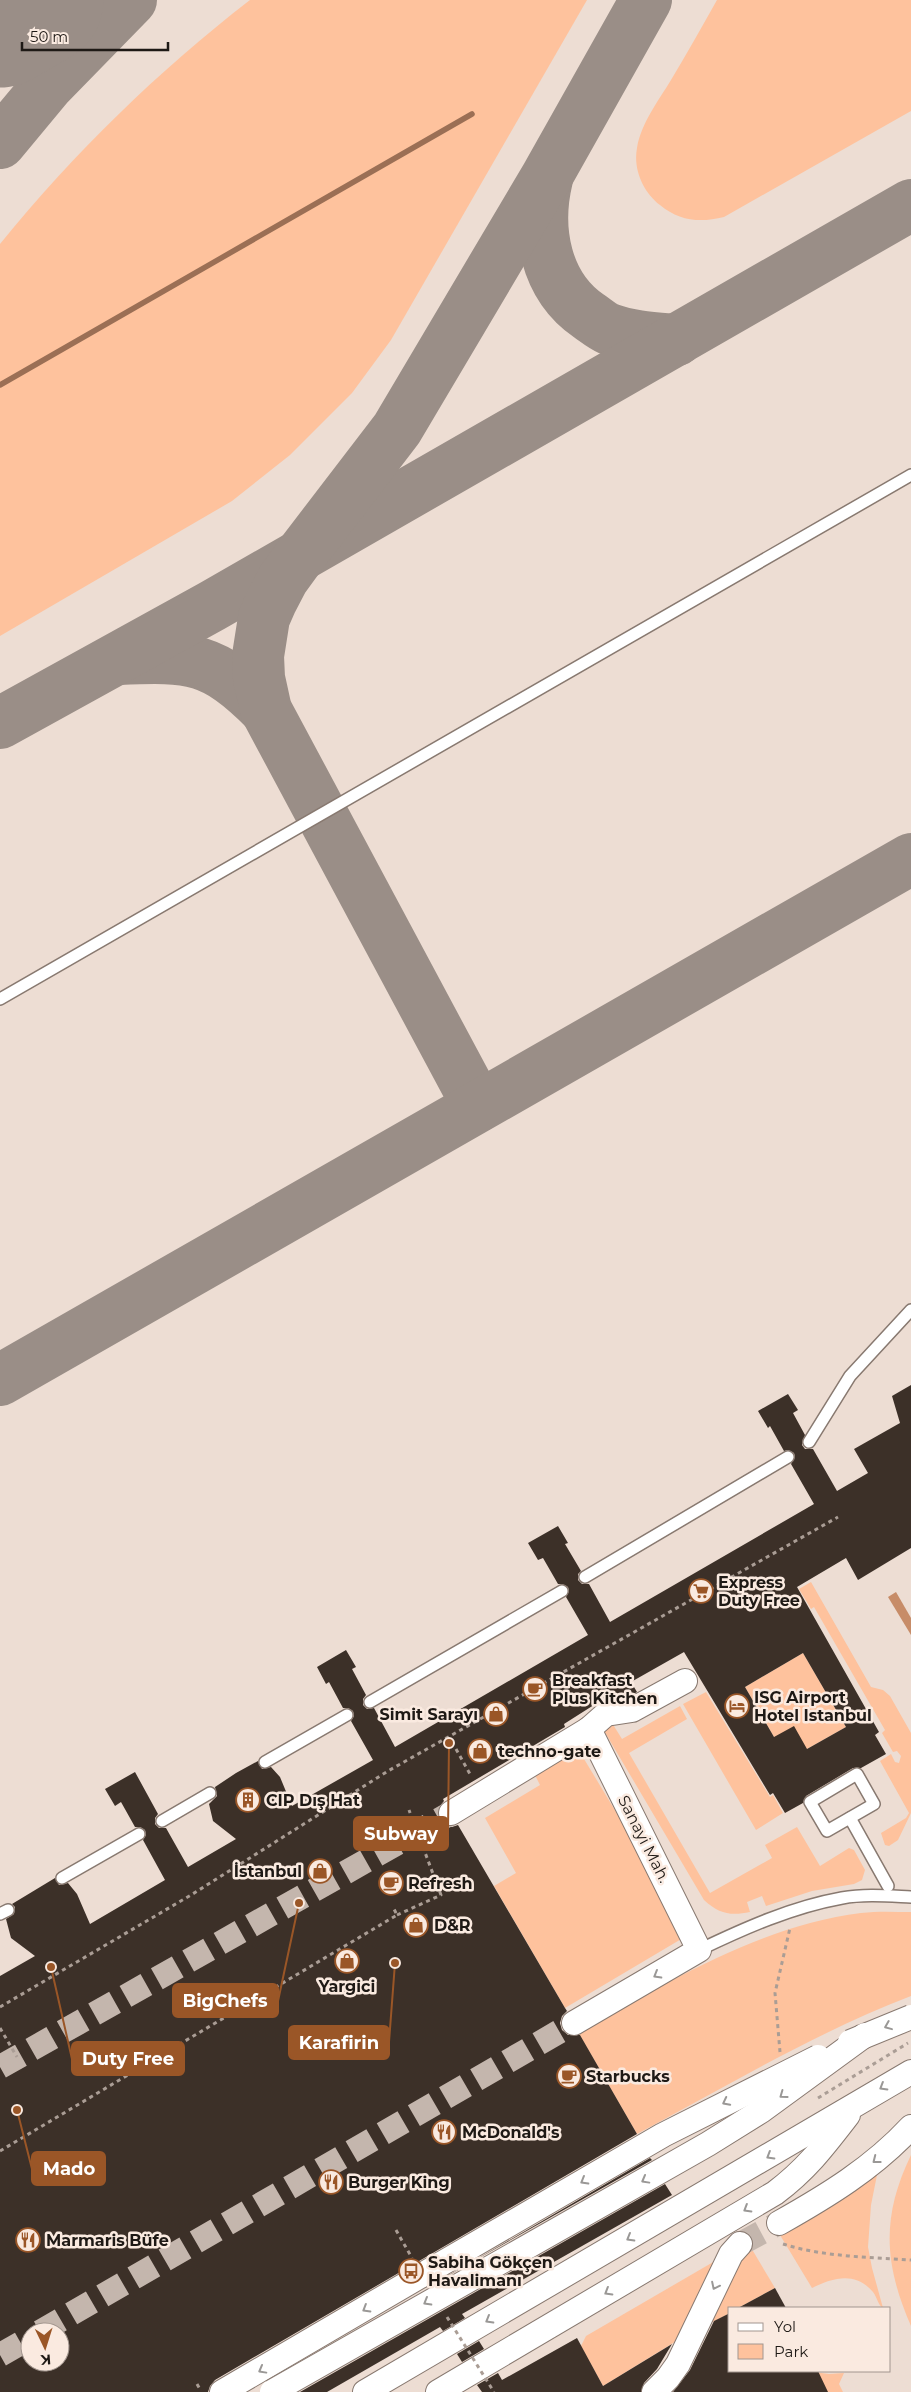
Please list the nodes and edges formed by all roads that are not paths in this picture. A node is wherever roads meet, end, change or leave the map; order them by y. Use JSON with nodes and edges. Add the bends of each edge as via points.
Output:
{"nodes":[{"id":1,"x":911,"y":475,"type":"edge"},
{"id":2,"x":0,"y":999,"type":"edge"},
{"id":3,"x":911,"y":1310,"type":"edge"},
{"id":4,"x":808,"y":1442,"type":"dead end"},
{"id":5,"x":788,"y":1457,"type":"dead end"},
{"id":6,"x":585,"y":1577,"type":"dead end"},
{"id":7,"x":562,"y":1591,"type":"dead end"},
{"id":8,"x":685,"y":1681,"type":"dead end"},
{"id":9,"x":370,"y":1702,"type":"dead end"},
{"id":10,"x":347,"y":1715,"type":"dead end"},
{"id":11,"x":589,"y":1729,"type":"junction"},
{"id":12,"x":265,"y":1762,"type":"dead end"},
{"id":13,"x":210,"y":1793,"type":"dead end"},
{"id":14,"x":451,"y":1813,"type":"tunnel mouth"},
{"id":15,"x":850,"y":1818,"type":"junction"},
{"id":16,"x":162,"y":1821,"type":"dead end"},
{"id":17,"x":139,"y":1834,"type":"dead end"},
{"id":18,"x":62,"y":1878,"type":"dead end"},
{"id":19,"x":888,"y":1886,"type":"dead end"},
{"id":20,"x":911,"y":1898,"type":"edge"},
{"id":21,"x":699,"y":1950,"type":"junction"},
{"id":22,"x":911,"y":2017,"type":"edge"},
{"id":23,"x":574,"y":2023,"type":"tunnel mouth"},
{"id":24,"x":865,"y":2035,"type":"junction"},
{"id":25,"x":911,"y":2072,"type":"edge"},
{"id":26,"x":856,"y":2103,"type":"junction"},
{"id":27,"x":911,"y":2127,"type":"edge"},
{"id":28,"x":779,"y":2223,"type":"tunnel mouth"},
{"id":29,"x":740,"y":2244,"type":"tunnel mouth"},
{"id":30,"x":450,"y":2389,"type":"edge"},
{"id":31,"x":222,"y":2392,"type":"edge"},
{"id":32,"x":272,"y":2392,"type":"edge"},
{"id":33,"x":365,"y":2392,"type":"edge"},
{"id":34,"x":654,"y":2392,"type":"edge"}],
"edges":[{"from":1,"to":2,"type":"lane"},
{"from":3,"to":4,"type":"lane","via":[[850,1376]]},
{"from":5,"to":6,"type":"lane"},
{"from":7,"to":9,"type":"lane"},
{"from":8,"to":11,"type":"street","via":[[632,1710],[606,1714]]},
{"from":10,"to":12,"type":"lane"},
{"from":11,"to":14,"type":"street"},
{"from":11,"to":21,"type":"street","name":"Sanayi Mah."},
{"from":13,"to":16,"type":"lane"},
{"from":15,"to":15,"type":"lane","via":[[874,1804],[857,1774],[810,1802],[827,1831]]},
{"from":15,"to":19,"type":"lane"},
{"from":17,"to":18,"type":"lane"},
{"from":20,"to":21,"type":"lane","via":[[883,1895],[842,1898],[758,1922]]},
{"from":21,"to":23,"type":"street","one_way":true},
{"from":22,"to":24,"type":"street","one_way":true,"bridge":true},
{"from":24,"to":31,"type":"street","one_way":true,"bridge":true,"via":[[663,2135],[418,2268]]},
{"from":24,"to":32,"type":"street","one_way":true,"bridge":true,"via":[[762,2111],[708,2144]]},
{"from":25,"to":26,"type":"street","one_way":true},
{"from":26,"to":30,"type":"street","one_way":true,"via":[[813,2161],[775,2193]]},
{"from":26,"to":33,"type":"street","one_way":true},
{"from":27,"to":28,"type":"street","one_way":true,"via":[[858,2174]]},
{"from":29,"to":34,"type":"street","one_way":true,"via":[[731,2254],[678,2364]]}]}
